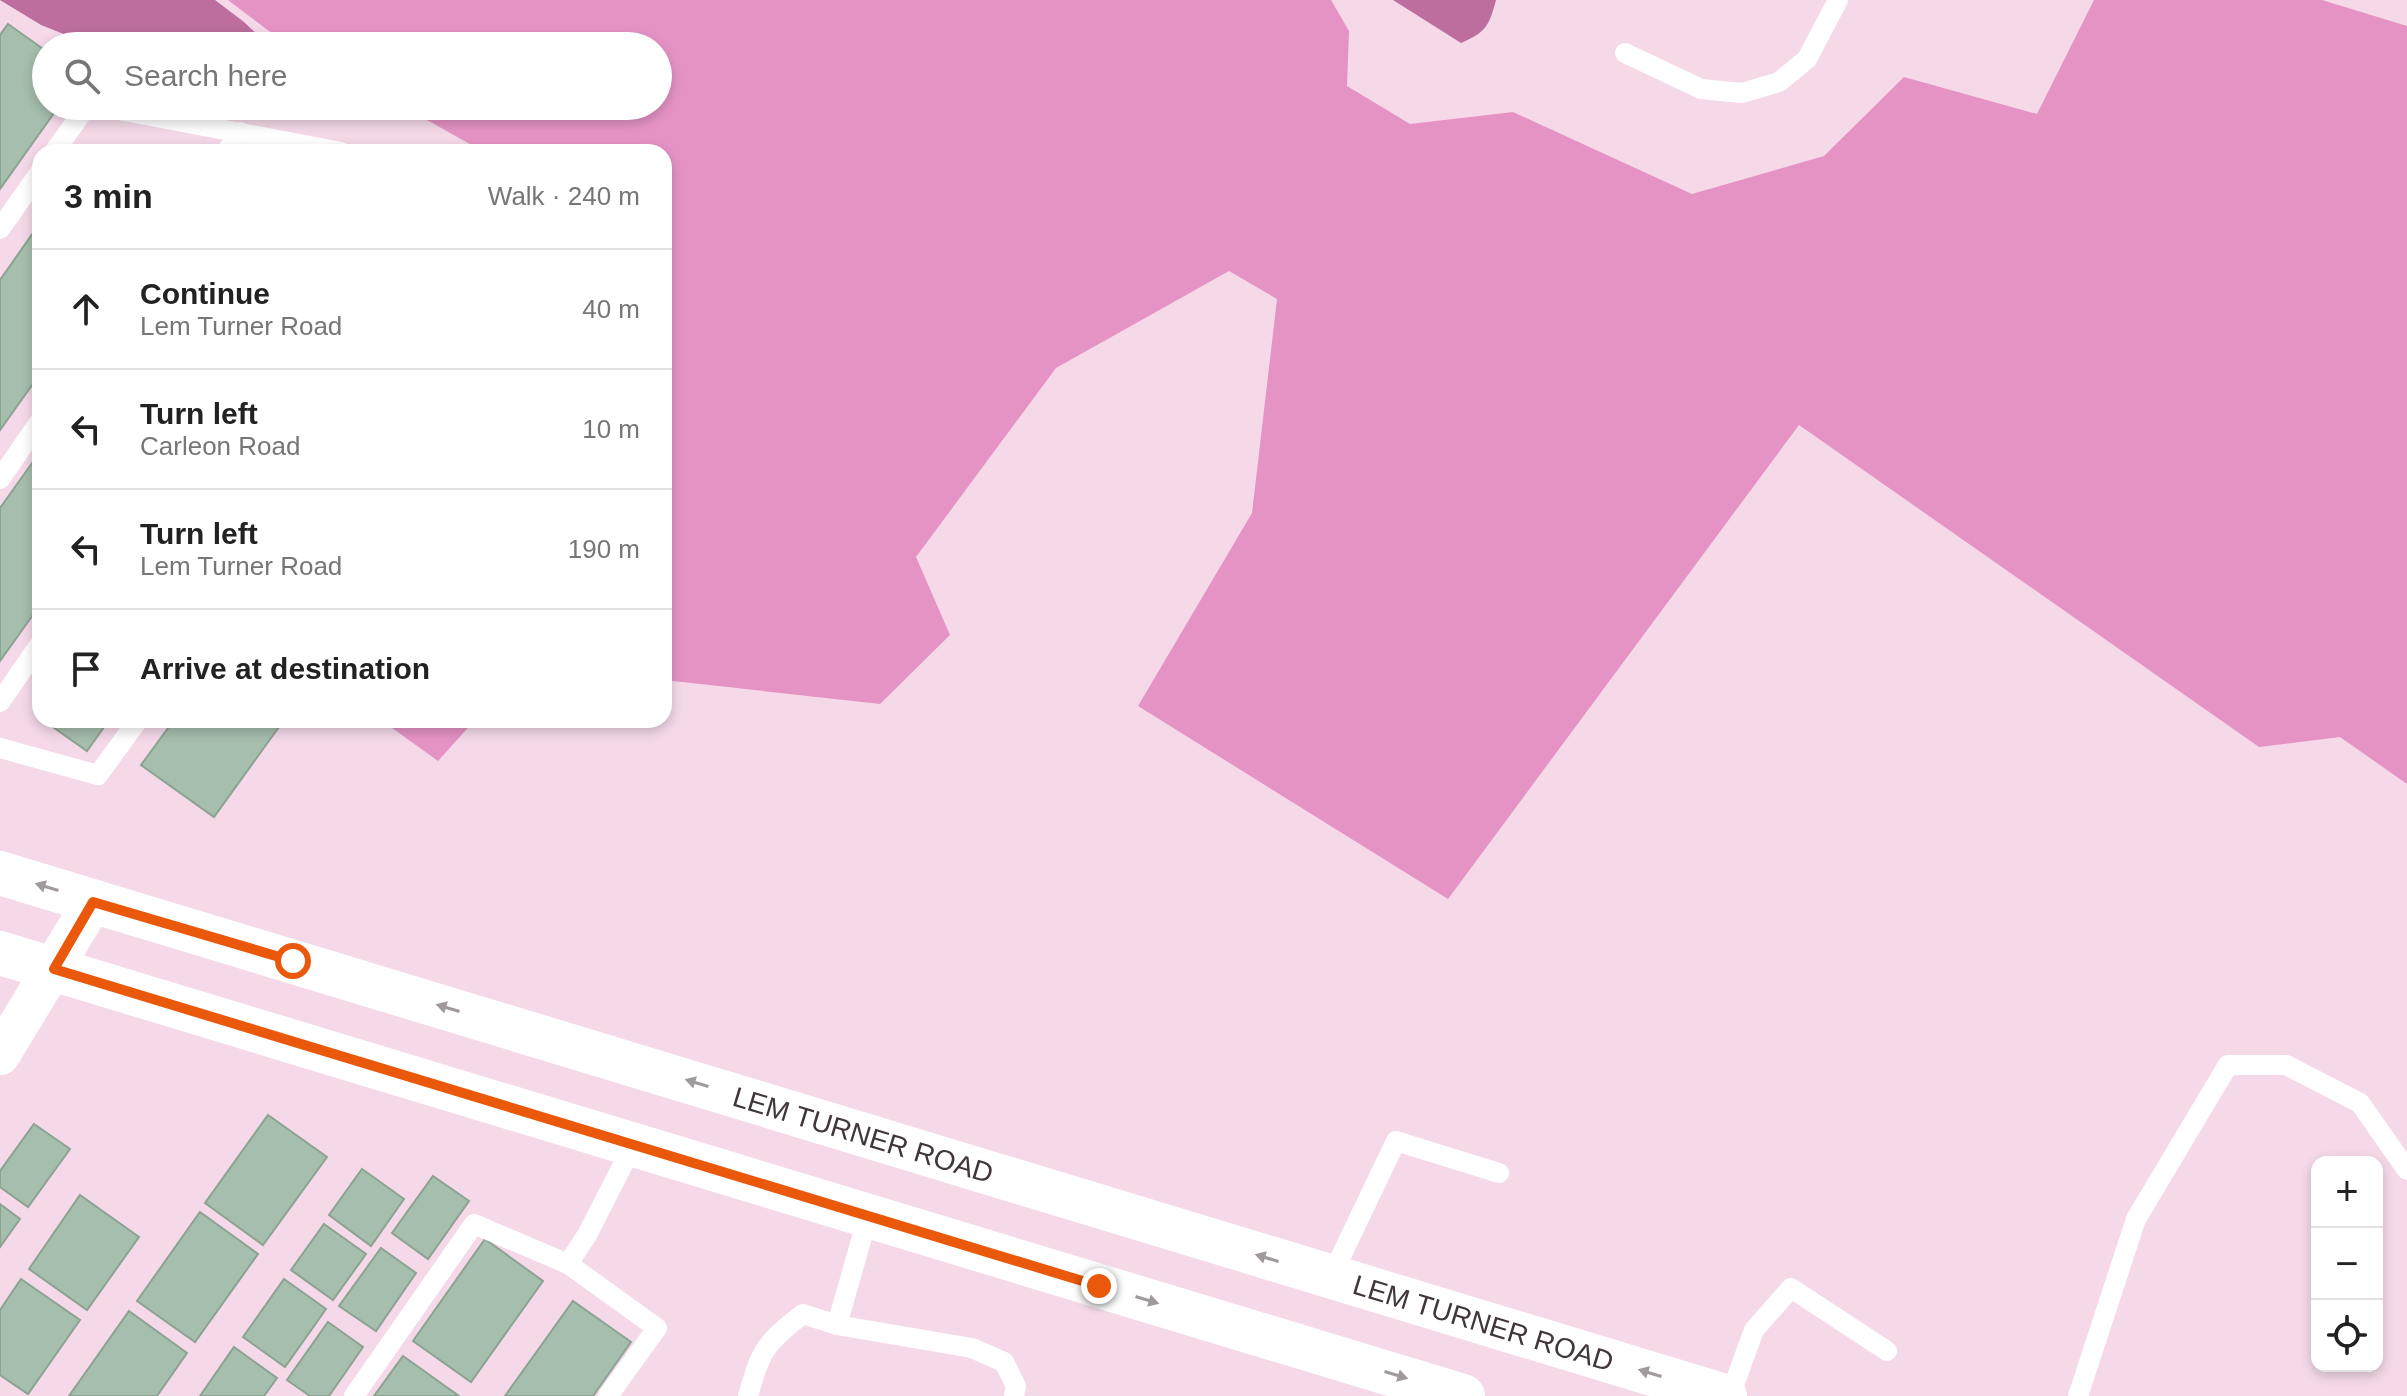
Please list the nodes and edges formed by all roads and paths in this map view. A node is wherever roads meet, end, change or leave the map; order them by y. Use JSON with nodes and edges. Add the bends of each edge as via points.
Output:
{"nodes":[{"id":1,"x":1838,"y":0,"type":"edge"},
{"id":2,"x":1625,"y":53,"type":"dead end"},
{"id":3,"x":77,"y":120,"type":"edge"},
{"id":4,"x":174,"y":120,"type":"edge"},
{"id":5,"x":240,"y":132,"type":"junction"},
{"id":6,"x":60,"y":144,"type":"edge"},
{"id":7,"x":232,"y":144,"type":"edge"},
{"id":8,"x":301,"y":144,"type":"edge"},
{"id":9,"x":32,"y":183,"type":"edge"},
{"id":10,"x":0,"y":229,"type":"edge"},
{"id":11,"x":32,"y":433,"type":"edge"},
{"id":12,"x":0,"y":479,"type":"edge"},
{"id":13,"x":32,"y":656,"type":"edge"},
{"id":14,"x":0,"y":702,"type":"edge"},
{"id":15,"x":132,"y":728,"type":"edge"},
{"id":16,"x":0,"y":748,"type":"edge"},
{"id":17,"x":0,"y":873,"type":"edge"},
{"id":18,"x":93,"y":902,"type":"junction"},
{"id":19,"x":0,"y":953,"type":"edge"},
{"id":20,"x":54,"y":969,"type":"junction"},
{"id":21,"x":0,"y":1055,"type":"edge"},
{"id":22,"x":633,"y":1145,"type":"junction"},
{"id":23,"x":2407,"y":1170,"type":"edge"},
{"id":24,"x":1499,"y":1173,"type":"dead end"},
{"id":25,"x":868,"y":1216,"type":"junction"},
{"id":26,"x":568,"y":1264,"type":"junction"},
{"id":27,"x":1331,"y":1277,"type":"junction"},
{"id":28,"x":837,"y":1325,"type":"junction"},
{"id":29,"x":1887,"y":1351,"type":"dead end"},
{"id":30,"x":354,"y":1396,"type":"edge"},
{"id":31,"x":608,"y":1396,"type":"edge"},
{"id":32,"x":748,"y":1396,"type":"edge"},
{"id":33,"x":1014,"y":1396,"type":"edge"},
{"id":34,"x":1463,"y":1396,"type":"edge"},
{"id":35,"x":1728,"y":1396,"type":"edge"},
{"id":36,"x":2078,"y":1396,"type":"edge"}],
"edges":[{"from":1,"to":2,"type":"lane","via":[[1807,59],[1779,82],[1742,93],[1701,89]]},
{"from":3,"to":6,"type":"lane"},
{"from":4,"to":5,"type":"lane"},
{"from":5,"to":7,"type":"lane"},
{"from":5,"to":8,"type":"lane"},
{"from":9,"to":10,"type":"lane"},
{"from":11,"to":12,"type":"lane"},
{"from":13,"to":14,"type":"lane"},
{"from":15,"to":16,"type":"lane","via":[[98,775]]},
{"from":18,"to":17,"type":"main road","name":"LEM TURNER ROAD","one_way":true},
{"from":18,"to":20,"type":"street"},
{"from":27,"to":18,"type":"main road","name":"LEM TURNER ROAD","one_way":true},
{"from":19,"to":20,"type":"main road"},
{"from":20,"to":21,"type":"street"},
{"from":20,"to":22,"type":"main road"},
{"from":22,"to":25,"type":"main road"},
{"from":22,"to":26,"type":"lane"},
{"from":23,"to":36,"type":"lane","via":[[2360,1103],[2286,1065],[2228,1065],[2136,1219]]},
{"from":24,"to":27,"type":"lane","via":[[1396,1141]]},
{"from":25,"to":28,"type":"lane"},
{"from":25,"to":34,"type":"main road","one_way":true},
{"from":26,"to":30,"type":"lane","via":[[474,1224]]},
{"from":26,"to":31,"type":"lane","via":[[657,1328]]},
{"from":35,"to":27,"type":"main road","name":"LEM TURNER ROAD","one_way":true},
{"from":28,"to":32,"type":"lane","via":[[803,1314],[779,1332],[760,1355]]},
{"from":28,"to":33,"type":"lane","via":[[972,1348],[1004,1362],[1016,1386]]},
{"from":29,"to":35,"type":"lane","via":[[1791,1288],[1754,1330]]}]}
